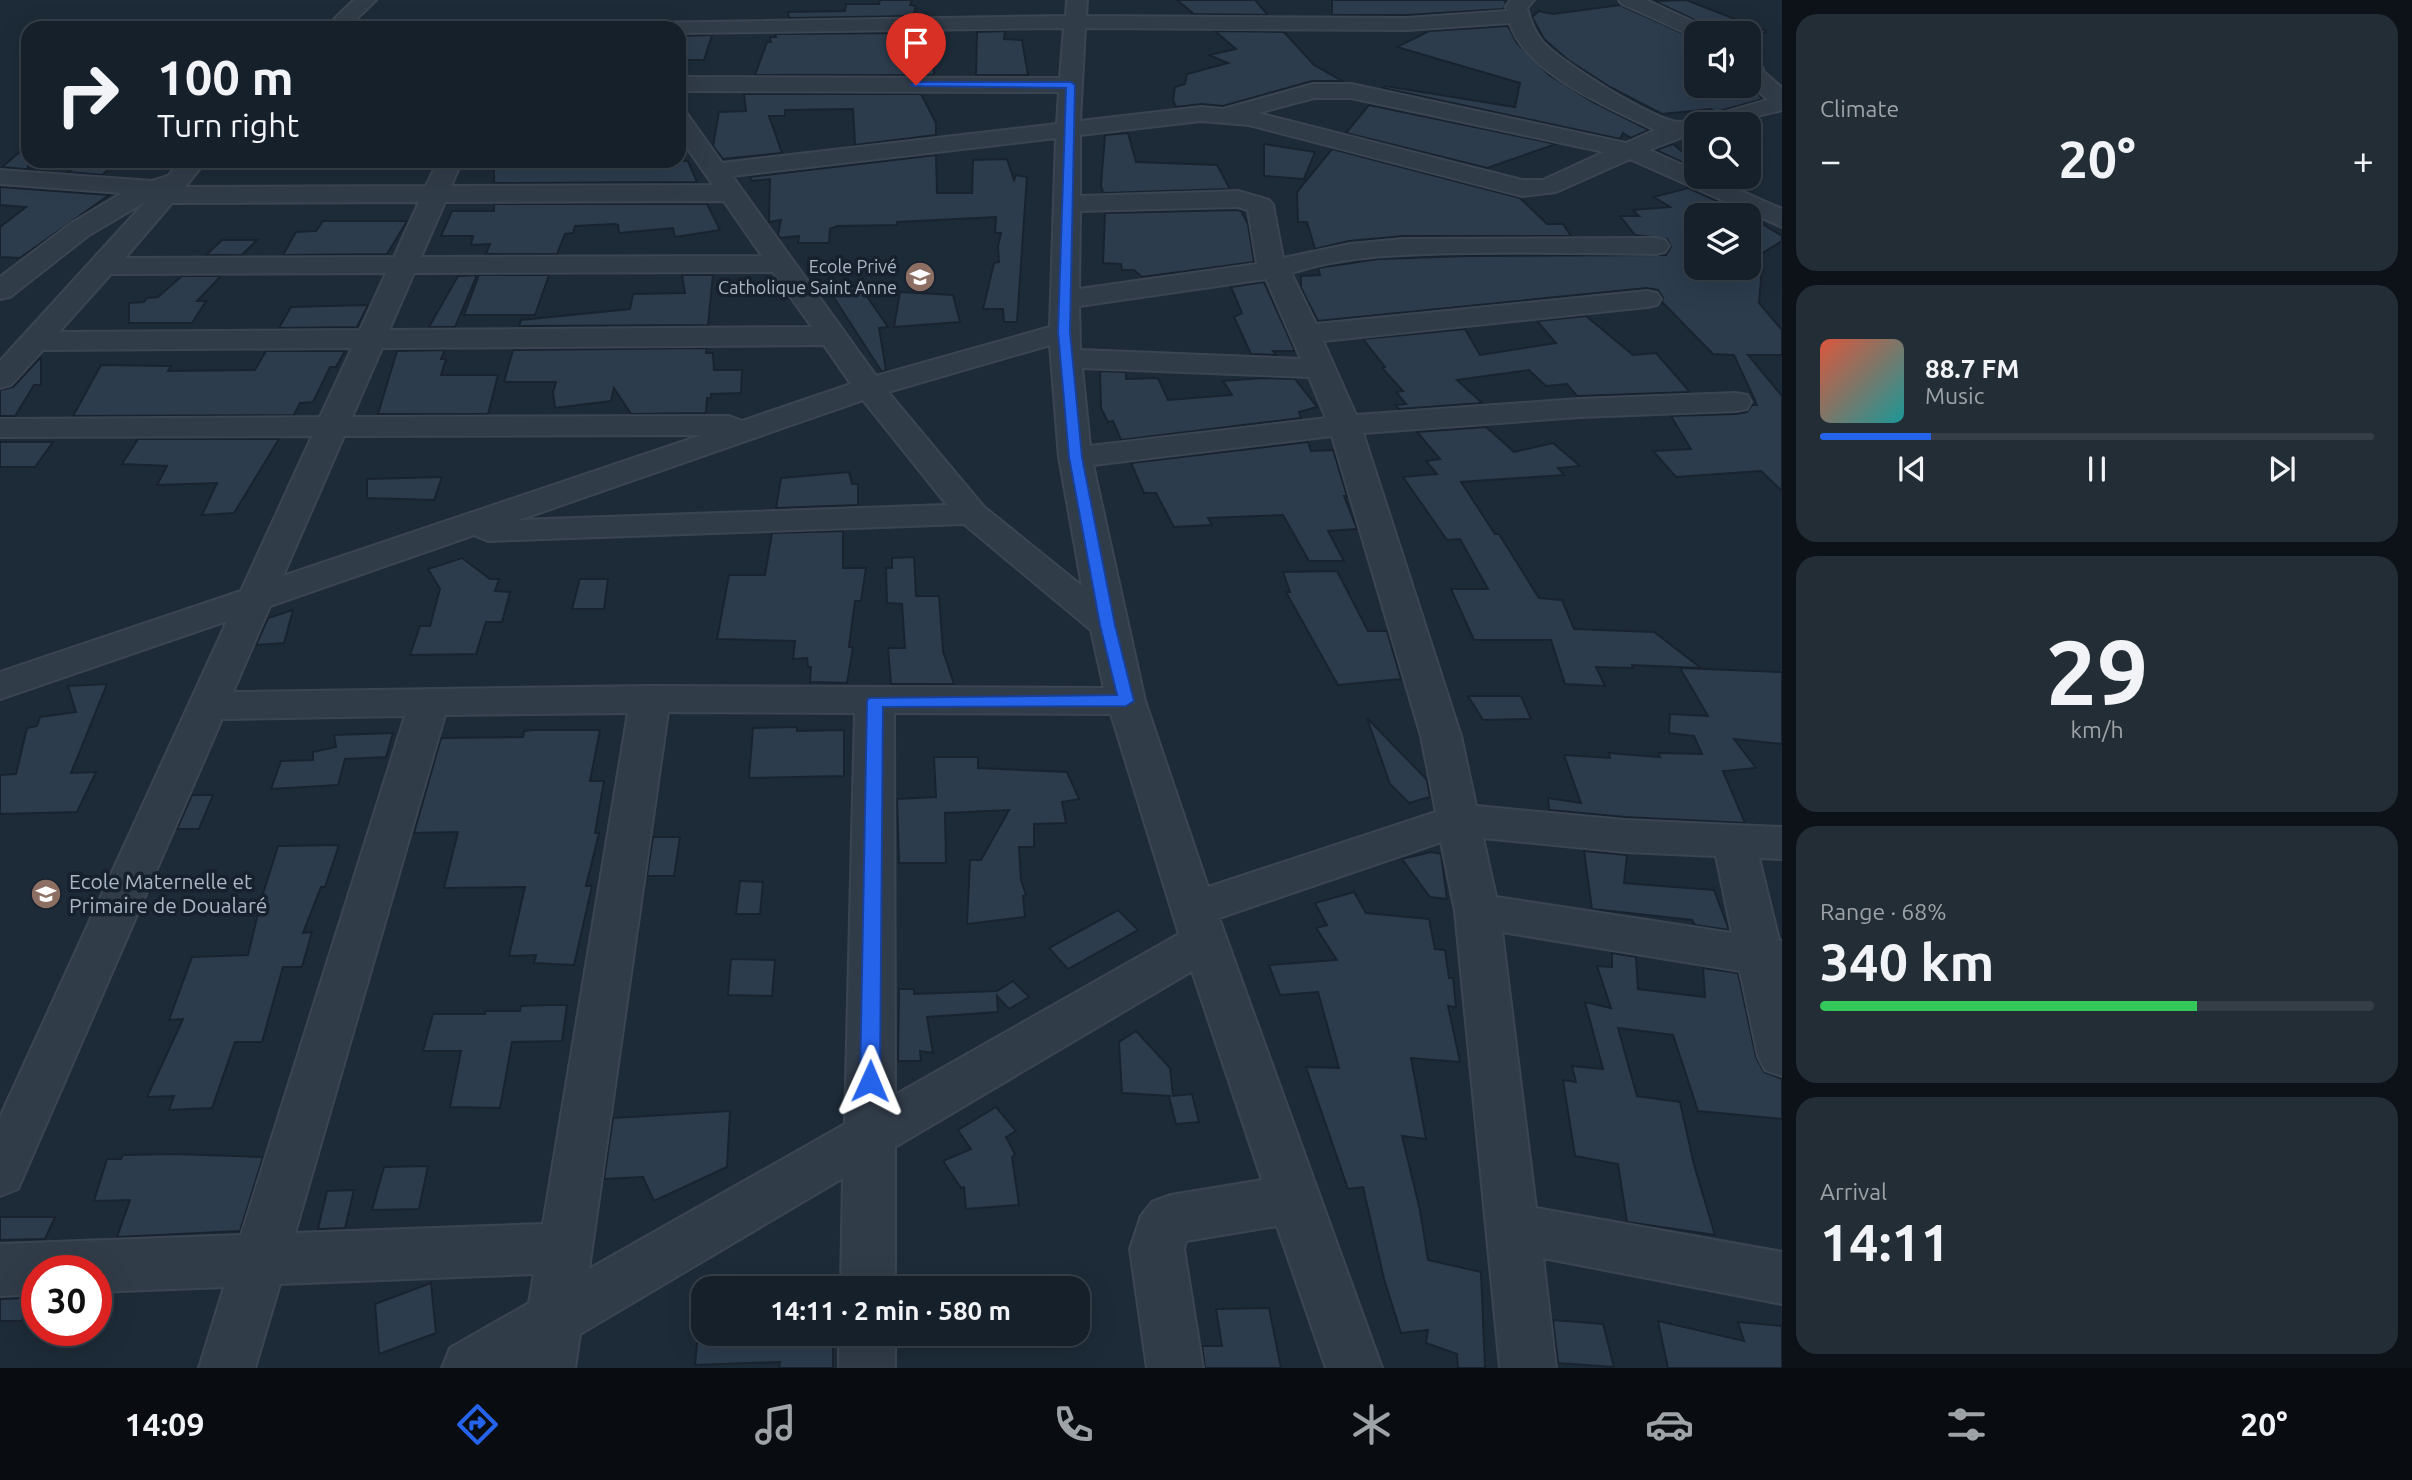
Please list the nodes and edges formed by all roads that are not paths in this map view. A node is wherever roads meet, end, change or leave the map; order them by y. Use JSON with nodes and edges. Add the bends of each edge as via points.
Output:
{"nodes":[{"id":1,"x":366,"y":0,"type":"edge"},
{"id":2,"x":736,"y":0,"type":"edge"},
{"id":3,"x":1629,"y":0,"type":"edge"},
{"id":4,"x":1520,"y":8,"type":"edge"},
{"id":5,"x":1076,"y":11,"type":"edge"},
{"id":6,"x":343,"y":21,"type":"edge"},
{"id":7,"x":686,"y":23,"type":"edge"},
{"id":8,"x":843,"y":23,"type":"junction"},
{"id":9,"x":734,"y":25,"type":"junction"},
{"id":10,"x":1684,"y":25,"type":"edge"},
{"id":11,"x":1761,"y":59,"type":"edge"},
{"id":12,"x":1772,"y":60,"type":"dead end"},
{"id":13,"x":1761,"y":82,"type":"edge"},
{"id":14,"x":722,"y":83,"type":"junction"},
{"id":15,"x":686,"y":84,"type":"edge"},
{"id":16,"x":839,"y":84,"type":"junction"},
{"id":17,"x":1071,"y":85,"type":"junction"},
{"id":18,"x":1782,"y":101,"type":"edge"},
{"id":19,"x":1226,"y":114,"type":"junction"},
{"id":20,"x":686,"y":122,"type":"edge"},
{"id":21,"x":1674,"y":130,"type":"junction"},
{"id":22,"x":686,"y":131,"type":"edge"},
{"id":23,"x":1068,"y":131,"type":"junction"},
{"id":24,"x":1632,"y":151,"type":"junction"},
{"id":25,"x":447,"y":168,"type":"edge"},
{"id":26,"x":716,"y":171,"type":"junction"},
{"id":27,"x":0,"y":177,"type":"edge"},
{"id":28,"x":171,"y":181,"type":"edge"},
{"id":29,"x":731,"y":193,"type":"junction"},
{"id":30,"x":434,"y":195,"type":"junction"},
{"id":31,"x":1069,"y":204,"type":"junction"},
{"id":32,"x":1782,"y":219,"type":"edge"},
{"id":33,"x":1656,"y":246,"type":"dead end"},
{"id":34,"x":781,"y":264,"type":"junction"},
{"id":35,"x":104,"y":266,"type":"junction"},
{"id":36,"x":403,"y":266,"type":"junction"},
{"id":37,"x":1272,"y":270,"type":"junction"},
{"id":38,"x":0,"y":291,"type":"edge"},
{"id":39,"x":1647,"y":299,"type":"dead end"},
{"id":40,"x":1065,"y":330,"type":"junction"},
{"id":41,"x":832,"y":336,"type":"junction"},
{"id":42,"x":371,"y":337,"type":"junction"},
{"id":43,"x":37,"y":341,"type":"junction"},
{"id":44,"x":1314,"y":352,"type":"junction"},
{"id":45,"x":0,"y":379,"type":"edge"},
{"id":46,"x":869,"y":388,"type":"junction"},
{"id":47,"x":1736,"y":402,"type":"dead end"},
{"id":48,"x":762,"y":425,"type":"junction"},
{"id":49,"x":1345,"y":425,"type":"junction"},
{"id":50,"x":331,"y":426,"type":"junction"},
{"id":51,"x":0,"y":428,"type":"edge"},
{"id":52,"x":1075,"y":457,"type":"junction"},
{"id":53,"x":972,"y":514,"type":"junction"},
{"id":54,"x":447,"y":533,"type":"junction"},
{"id":55,"x":256,"y":598,"type":"junction"},
{"id":56,"x":1108,"y":625,"type":"junction"},
{"id":57,"x":0,"y":686,"type":"edge"},
{"id":58,"x":650,"y":699,"type":"junction"},
{"id":59,"x":875,"y":701,"type":"junction"},
{"id":60,"x":1126,"y":701,"type":"junction"},
{"id":61,"x":429,"y":703,"type":"junction"},
{"id":62,"x":208,"y":706,"type":"junction"},
{"id":63,"x":1459,"y":820,"type":"junction"},
{"id":64,"x":1734,"y":841,"type":"junction"},
{"id":65,"x":1782,"y":843,"type":"edge"},
{"id":66,"x":1478,"y":911,"type":"junction"},
{"id":67,"x":1199,"y":925,"type":"junction"},
{"id":68,"x":1770,"y":958,"type":"edge"},
{"id":69,"x":1782,"y":1056,"type":"edge"},
{"id":70,"x":869,"y":1135,"type":"junction"},
{"id":71,"x":0,"y":1173,"type":"edge"},
{"id":72,"x":1294,"y":1199,"type":"junction"},
{"id":73,"x":1512,"y":1228,"type":"junction"},
{"id":74,"x":566,"y":1248,"type":"junction"},
{"id":75,"x":261,"y":1260,"type":"junction"},
{"id":76,"x":0,"y":1269,"type":"edge"},
{"id":77,"x":868,"y":1276,"type":"edge"},
{"id":78,"x":1782,"y":1278,"type":"edge"},
{"id":79,"x":556,"y":1318,"type":"junction"},
{"id":80,"x":867,"y":1346,"type":"edge"},
{"id":81,"x":227,"y":1368,"type":"edge"},
{"id":82,"x":470,"y":1368,"type":"edge"},
{"id":83,"x":547,"y":1368,"type":"edge"},
{"id":84,"x":867,"y":1368,"type":"edge"},
{"id":85,"x":1175,"y":1368,"type":"edge"},
{"id":86,"x":1353,"y":1368,"type":"edge"},
{"id":87,"x":1528,"y":1368,"type":"edge"}],
"edges":[{"from":1,"to":6,"type":"street"},
{"from":2,"to":9,"type":"street"},
{"from":3,"to":10,"type":"street"},
{"from":4,"to":5,"type":"street","via":[[1407,24]]},
{"from":4,"to":21,"type":"street","via":[[1531,42],[1555,65]]},
{"from":5,"to":8,"type":"street"},
{"from":5,"to":17,"type":"street"},
{"from":7,"to":9,"type":"street"},
{"from":8,"to":9,"type":"street"},
{"from":8,"to":16,"type":"street"},
{"from":9,"to":14,"type":"street"},
{"from":11,"to":12,"type":"street"},
{"from":13,"to":18,"type":"street"},
{"from":14,"to":15,"type":"street"},
{"from":14,"to":16,"type":"street"},
{"from":14,"to":20,"type":"street"},
{"from":16,"to":17,"type":"street"},
{"from":17,"to":23,"type":"street"},
{"from":18,"to":21,"type":"street"},
{"from":19,"to":23,"type":"street"},
{"from":19,"to":24,"type":"street","via":[[1312,91],[1351,91]]},
{"from":19,"to":24,"type":"street","via":[[1522,188],[1547,187]]},
{"from":21,"to":24,"type":"street"},
{"from":22,"to":26,"type":"street"},
{"from":23,"to":26,"type":"street"},
{"from":23,"to":31,"type":"street"},
{"from":24,"to":32,"type":"street"},
{"from":25,"to":30,"type":"street"},
{"from":26,"to":29,"type":"street"},
{"from":27,"to":28,"type":"street"},
{"from":28,"to":30,"type":"street"},
{"from":28,"to":35,"type":"street"},
{"from":28,"to":38,"type":"street","via":[[112,208]]},
{"from":29,"to":30,"type":"street"},
{"from":29,"to":34,"type":"street"},
{"from":30,"to":36,"type":"street"},
{"from":31,"to":37,"type":"street","via":[[1250,201],[1260,205]]},
{"from":31,"to":40,"type":"street"},
{"from":33,"to":37,"type":"street","via":[[1410,247],[1324,256]]},
{"from":34,"to":36,"type":"street"},
{"from":34,"to":41,"type":"street"},
{"from":35,"to":36,"type":"street"},
{"from":35,"to":43,"type":"street"},
{"from":36,"to":42,"type":"street"},
{"from":37,"to":40,"type":"street"},
{"from":37,"to":44,"type":"street","via":[[1281,278]]},
{"from":39,"to":44,"type":"street"},
{"from":40,"to":44,"type":"street"},
{"from":40,"to":46,"type":"street"},
{"from":40,"to":52,"type":"street"},
{"from":41,"to":42,"type":"street"},
{"from":41,"to":46,"type":"street"},
{"from":42,"to":43,"type":"street"},
{"from":42,"to":50,"type":"street"},
{"from":43,"to":45,"type":"street"},
{"from":44,"to":49,"type":"street"},
{"from":46,"to":48,"type":"street"},
{"from":46,"to":53,"type":"street"},
{"from":47,"to":49,"type":"street"},
{"from":48,"to":50,"type":"street"},
{"from":48,"to":54,"type":"street"},
{"from":49,"to":52,"type":"street"},
{"from":49,"to":63,"type":"street","via":[[1441,736]]},
{"from":50,"to":51,"type":"street"},
{"from":50,"to":55,"type":"street"},
{"from":52,"to":56,"type":"street"},
{"from":53,"to":54,"type":"street"},
{"from":53,"to":56,"type":"street"},
{"from":54,"to":55,"type":"street"},
{"from":55,"to":57,"type":"street"},
{"from":55,"to":62,"type":"street"},
{"from":56,"to":60,"type":"street"},
{"from":58,"to":59,"type":"street"},
{"from":58,"to":61,"type":"street"},
{"from":58,"to":74,"type":"street"},
{"from":59,"to":60,"type":"street"},
{"from":59,"to":70,"type":"street"},
{"from":60,"to":67,"type":"street"},
{"from":61,"to":62,"type":"street"},
{"from":61,"to":75,"type":"street"},
{"from":62,"to":71,"type":"street"},
{"from":63,"to":64,"type":"street"},
{"from":63,"to":66,"type":"street"},
{"from":63,"to":67,"type":"street"},
{"from":64,"to":65,"type":"street"},
{"from":64,"to":68,"type":"street"},
{"from":66,"to":68,"type":"street"},
{"from":66,"to":73,"type":"street"},
{"from":67,"to":70,"type":"street"},
{"from":67,"to":72,"type":"street"},
{"from":68,"to":69,"type":"street"},
{"from":70,"to":77,"type":"street"},
{"from":70,"to":79,"type":"street"},
{"from":72,"to":85,"type":"street","via":[[1171,1219],[1160,1233],[1157,1249]]},
{"from":72,"to":86,"type":"street"},
{"from":73,"to":78,"type":"street"},
{"from":73,"to":87,"type":"street"},
{"from":74,"to":75,"type":"street"},
{"from":74,"to":79,"type":"street"},
{"from":75,"to":76,"type":"street"},
{"from":75,"to":81,"type":"street"},
{"from":79,"to":82,"type":"street"},
{"from":79,"to":83,"type":"street"},
{"from":80,"to":84,"type":"street"}]}
